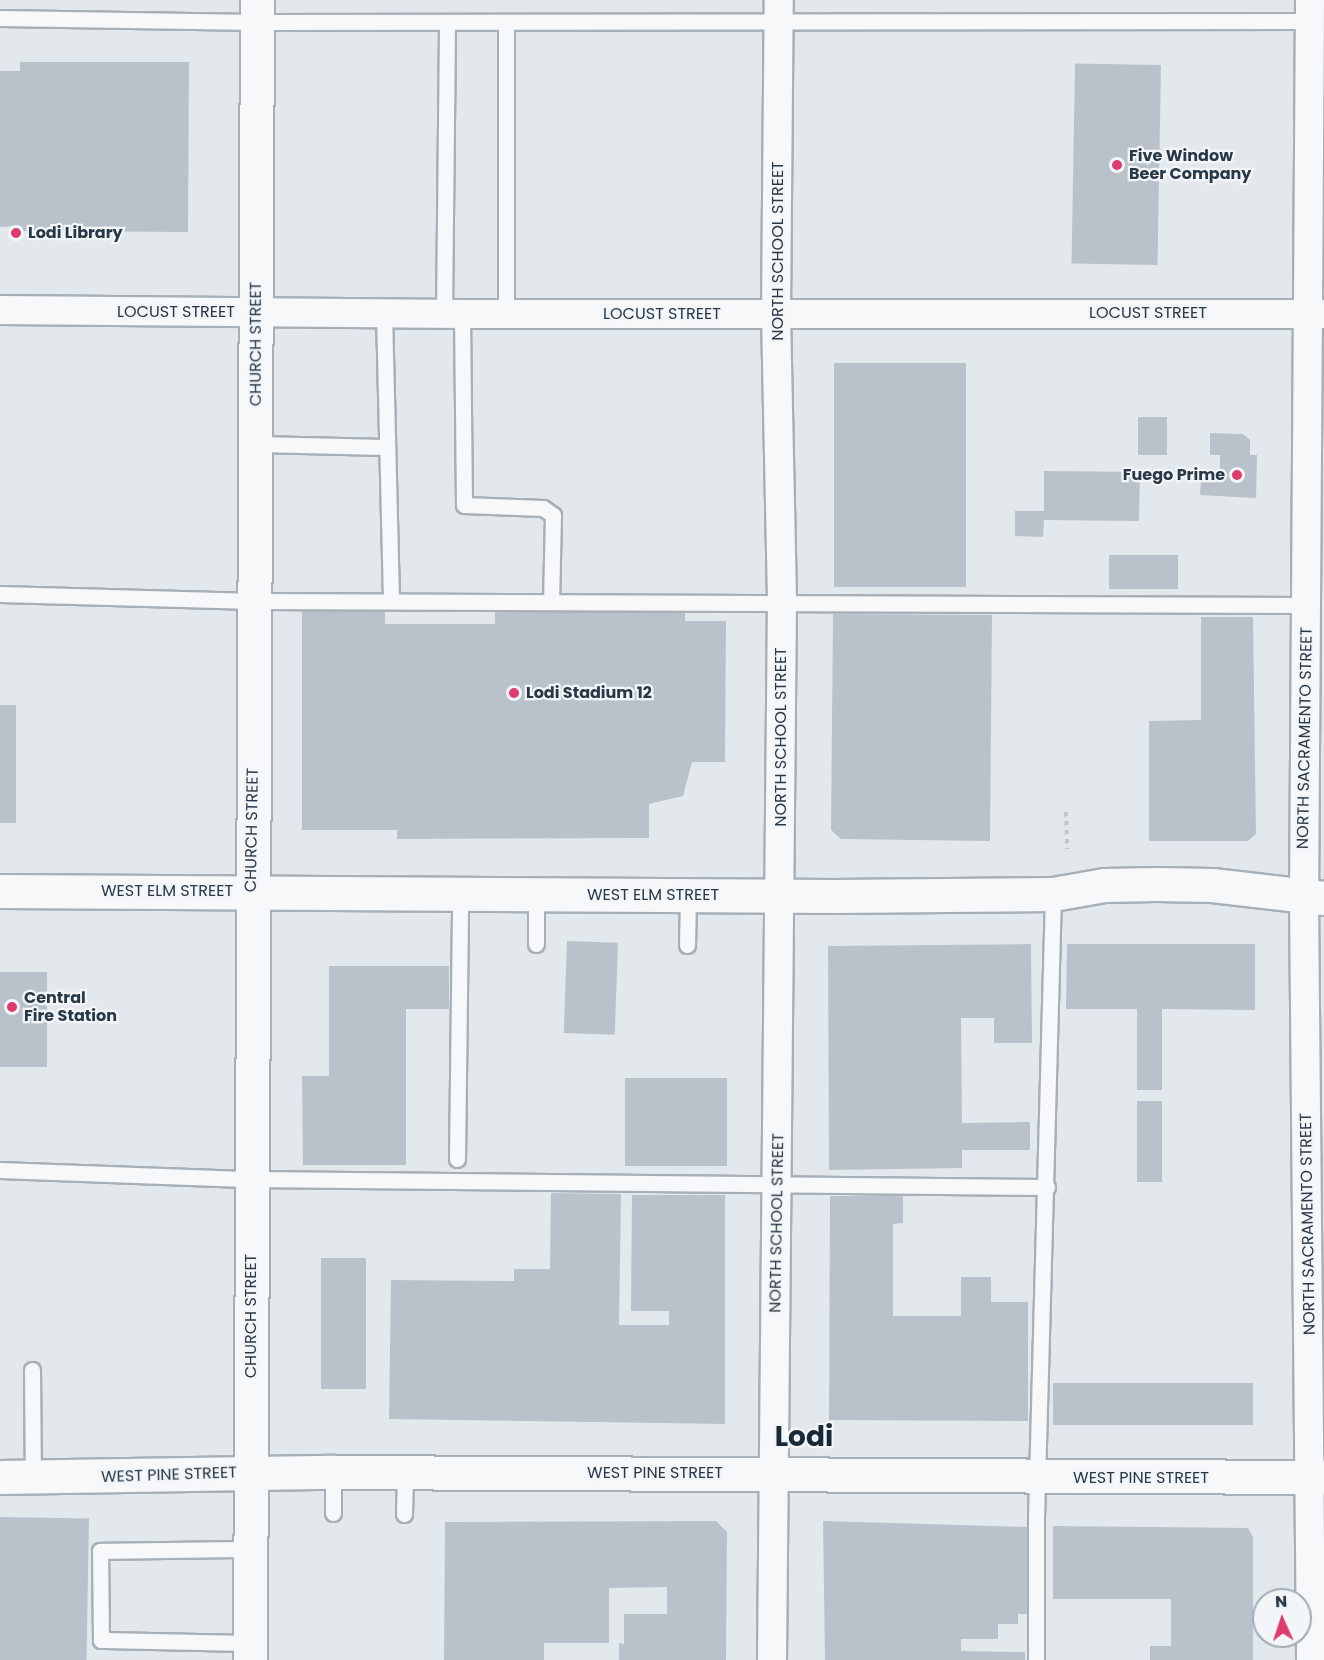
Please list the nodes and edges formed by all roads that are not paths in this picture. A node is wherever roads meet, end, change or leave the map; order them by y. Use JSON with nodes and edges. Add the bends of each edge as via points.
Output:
{"nodes":[{"id":1,"x":257,"y":11,"type":"edge"},
{"id":2,"x":779,"y":11,"type":"edge"},
{"id":3,"x":1310,"y":11,"type":"edge"},
{"id":4,"x":0,"y":18,"type":"edge"},
{"id":5,"x":447,"y":22,"type":"junction"},
{"id":6,"x":506,"y":23,"type":"junction"},
{"id":7,"x":0,"y":309,"type":"edge"},
{"id":8,"x":256,"y":312,"type":"junction"},
{"id":9,"x":384,"y":313,"type":"junction"},
{"id":10,"x":453,"y":314,"type":"junction"},
{"id":11,"x":506,"y":314,"type":"junction"},
{"id":12,"x":777,"y":314,"type":"junction"},
{"id":13,"x":1317,"y":314,"type":"edge"},
{"id":14,"x":255,"y":444,"type":"junction"},
{"id":15,"x":387,"y":447,"type":"junction"},
{"id":16,"x":0,"y":594,"type":"edge"},
{"id":17,"x":391,"y":600,"type":"junction"},
{"id":18,"x":551,"y":600,"type":"junction"},
{"id":19,"x":782,"y":600,"type":"junction"},
{"id":20,"x":255,"y":601,"type":"junction"},
{"id":21,"x":1307,"y":605,"type":"junction"},
{"id":22,"x":0,"y":891,"type":"edge"},
{"id":23,"x":251,"y":891,"type":"junction"},
{"id":24,"x":1053,"y":894,"type":"junction"},
{"id":25,"x":460,"y":895,"type":"junction"},
{"id":26,"x":536,"y":895,"type":"junction"},
{"id":27,"x":688,"y":896,"type":"junction"},
{"id":28,"x":778,"y":896,"type":"junction"},
{"id":29,"x":1314,"y":898,"type":"edge"},
{"id":30,"x":536,"y":944,"type":"dead end"},
{"id":31,"x":687,"y":945,"type":"dead end"},
{"id":32,"x":457,"y":1159,"type":"dead end"},
{"id":33,"x":0,"y":1170,"type":"edge"},
{"id":34,"x":251,"y":1179,"type":"junction"},
{"id":35,"x":778,"y":1183,"type":"junction"},
{"id":36,"x":1047,"y":1187,"type":"junction"},
{"id":37,"x":32,"y":1370,"type":"dead end"},
{"id":38,"x":250,"y":1472,"type":"junction"},
{"id":39,"x":333,"y":1472,"type":"junction"},
{"id":40,"x":405,"y":1473,"type":"junction"},
{"id":41,"x":774,"y":1474,"type":"junction"},
{"id":42,"x":0,"y":1477,"type":"edge"},
{"id":43,"x":1317,"y":1477,"type":"edge"},
{"id":44,"x":33,"y":1478,"type":"junction"},
{"id":45,"x":1038,"y":1478,"type":"junction"},
{"id":46,"x":333,"y":1514,"type":"dead end"},
{"id":47,"x":404,"y":1514,"type":"dead end"},
{"id":48,"x":250,"y":1549,"type":"junction"},
{"id":49,"x":250,"y":1651,"type":"edge"},
{"id":50,"x":772,"y":1660,"type":"edge"},
{"id":51,"x":1036,"y":1660,"type":"edge"},
{"id":52,"x":1311,"y":1660,"type":"edge"}],
"edges":[{"from":1,"to":4,"type":"lane"},
{"from":1,"to":5,"type":"lane"},
{"from":1,"to":8,"type":"street","name":"CHURCH STREET"},
{"from":2,"to":3,"type":"lane"},
{"from":2,"to":6,"type":"lane"},
{"from":2,"to":12,"type":"street","name":"NORTH SCHOOL STREET"},
{"from":3,"to":13,"type":"street","name":"NORTH SACRAMENTO STREET"},
{"from":5,"to":6,"type":"lane"},
{"from":5,"to":10,"type":"lane"},
{"from":6,"to":11,"type":"lane"},
{"from":7,"to":8,"type":"street","name":"LOCUST STREET"},
{"from":8,"to":9,"type":"street","name":"LOCUST STREET"},
{"from":8,"to":14,"type":"street","name":"CHURCH STREET"},
{"from":9,"to":10,"type":"street","name":"LOCUST STREET"},
{"from":9,"to":15,"type":"lane"},
{"from":10,"to":11,"type":"street","name":"LOCUST STREET"},
{"from":10,"to":18,"type":"lane","via":[[464,505],[543,508],[553,514]]},
{"from":11,"to":12,"type":"street","name":"LOCUST STREET"},
{"from":12,"to":13,"type":"street","name":"LOCUST STREET"},
{"from":12,"to":19,"type":"street","name":"NORTH SCHOOL STREET"},
{"from":13,"to":21,"type":"street","name":"NORTH SACRAMENTO STREET"},
{"from":14,"to":15,"type":"lane"},
{"from":14,"to":20,"type":"street","name":"CHURCH STREET"},
{"from":15,"to":17,"type":"lane"},
{"from":16,"to":20,"type":"lane"},
{"from":17,"to":18,"type":"lane"},
{"from":17,"to":20,"type":"lane"},
{"from":18,"to":19,"type":"lane"},
{"from":19,"to":21,"type":"lane"},
{"from":19,"to":28,"type":"street","name":"NORTH SCHOOL STREET"},
{"from":20,"to":23,"type":"street","name":"CHURCH STREET"},
{"from":21,"to":29,"type":"street","name":"NORTH SACRAMENTO STREET"},
{"from":22,"to":23,"type":"street","name":"WEST ELM STREET"},
{"from":23,"to":25,"type":"street","name":"WEST ELM STREET"},
{"from":23,"to":34,"type":"street","name":"CHURCH STREET"},
{"from":24,"to":28,"type":"street","name":"WEST ELM STREET"},
{"from":24,"to":29,"type":"street","name":"WEST ELM STREET","via":[[1104,885],[1179,884]]},
{"from":24,"to":36,"type":"lane"},
{"from":25,"to":26,"type":"street","name":"WEST ELM STREET"},
{"from":25,"to":32,"type":"lane"},
{"from":26,"to":27,"type":"street","name":"WEST ELM STREET"},
{"from":26,"to":30,"type":"lane"},
{"from":27,"to":28,"type":"street","name":"WEST ELM STREET"},
{"from":27,"to":31,"type":"lane"},
{"from":28,"to":35,"type":"street","name":"NORTH SCHOOL STREET"},
{"from":29,"to":43,"type":"street","name":"NORTH SACRAMENTO STREET"},
{"from":33,"to":34,"type":"lane"},
{"from":34,"to":35,"type":"lane"},
{"from":34,"to":38,"type":"street","name":"CHURCH STREET"},
{"from":35,"to":36,"type":"lane"},
{"from":35,"to":41,"type":"street","name":"NORTH SCHOOL STREET"},
{"from":36,"to":45,"type":"lane"},
{"from":37,"to":44,"type":"lane"},
{"from":38,"to":39,"type":"street","name":"WEST PINE STREET"},
{"from":38,"to":44,"type":"street","name":"WEST PINE STREET"},
{"from":38,"to":48,"type":"street","name":"CHURCH STREET"},
{"from":39,"to":40,"type":"street","name":"WEST PINE STREET"},
{"from":39,"to":46,"type":"lane"},
{"from":40,"to":41,"type":"street","name":"WEST PINE STREET"},
{"from":40,"to":47,"type":"lane"},
{"from":41,"to":45,"type":"street","name":"WEST PINE STREET"},
{"from":41,"to":50,"type":"street","name":"NORTH SCHOOL STREET"},
{"from":42,"to":44,"type":"street","name":"WEST PINE STREET"},
{"from":43,"to":45,"type":"street","name":"WEST PINE STREET"},
{"from":43,"to":52,"type":"street","name":"NORTH SACRAMENTO STREET"},
{"from":45,"to":51,"type":"lane"},
{"from":48,"to":49,"type":"street","name":"CHURCH STREET"},
{"from":48,"to":49,"type":"lane","via":[[100,1551],[102,1640]]}]}
